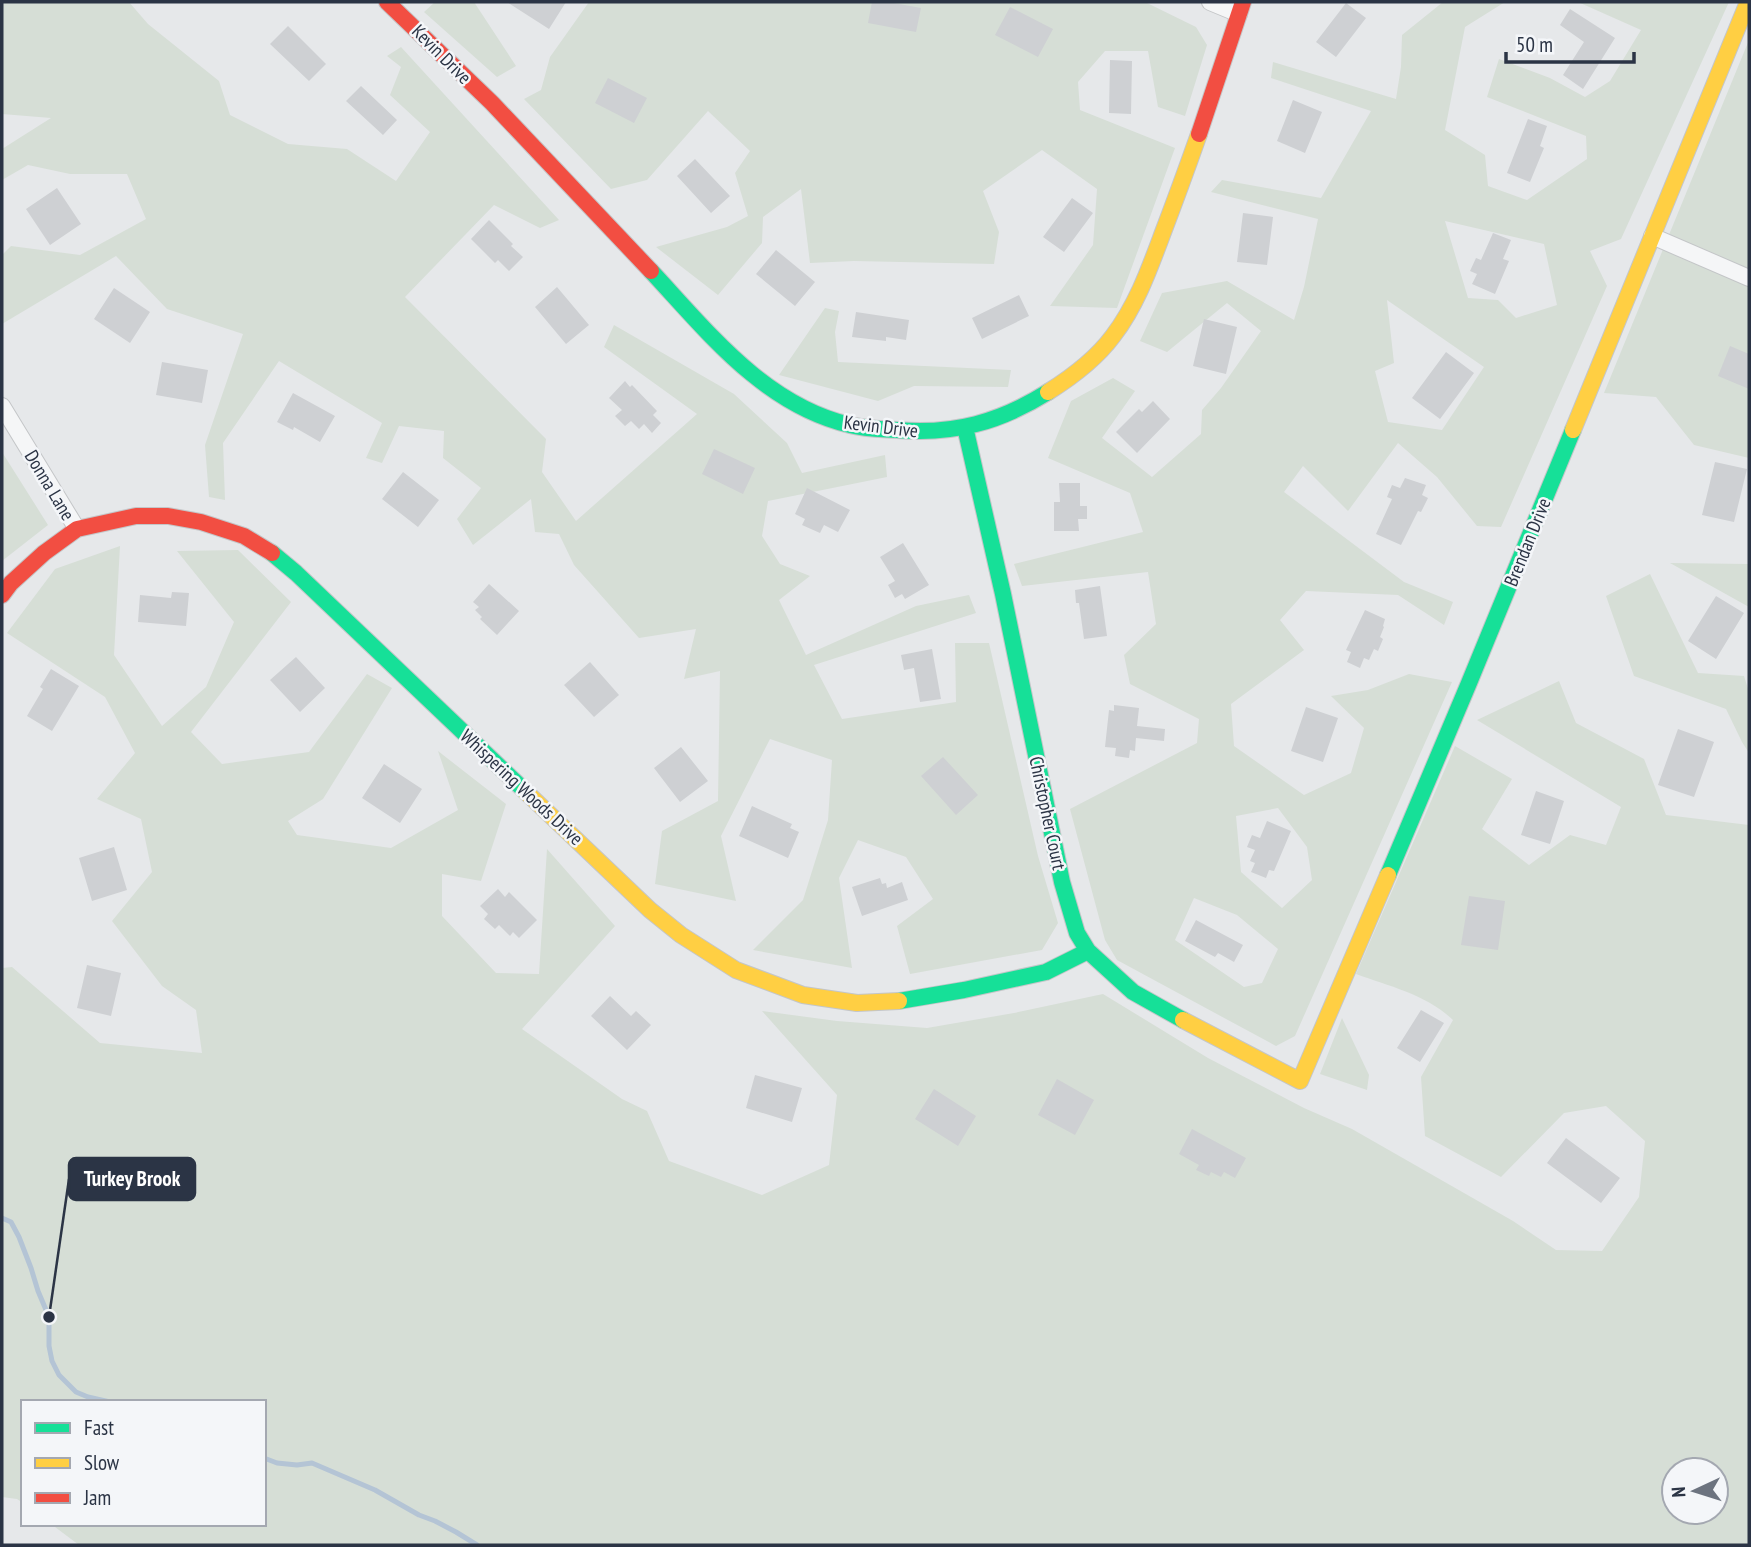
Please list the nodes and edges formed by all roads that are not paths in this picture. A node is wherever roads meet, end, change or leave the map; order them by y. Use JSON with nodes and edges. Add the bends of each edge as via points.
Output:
{"nodes":[{"id":1,"x":387,"y":2,"type":"edge"},
{"id":2,"x":1210,"y":2,"type":"edge"},
{"id":3,"x":1748,"y":2,"type":"edge"},
{"id":4,"x":1241,"y":8,"type":"edge"},
{"id":5,"x":1652,"y":236,"type":"junction"},
{"id":6,"x":1749,"y":278,"type":"edge"},
{"id":7,"x":2,"y":405,"type":"edge"},
{"id":8,"x":965,"y":426,"type":"junction"},
{"id":9,"x":77,"y":529,"type":"junction"},
{"id":10,"x":2,"y":595,"type":"edge"},
{"id":11,"x":1088,"y":951,"type":"junction"},
{"id":12,"x":1300,"y":1081,"type":"joint"}],
"edges":[{"from":1,"to":8,"type":"street","name":"Kevin Drive","via":[[492,103],[726,351],[767,387],[844,424],[921,432]]},
{"from":2,"to":4,"type":"street"},
{"from":3,"to":5,"type":"street","name":"Brendan Drive"},
{"from":4,"to":8,"type":"street","name":"Kevin Drive","via":[[1149,270],[1112,337],[1063,383],[1001,416]]},
{"from":5,"to":6,"type":"street"},
{"from":5,"to":12,"type":"street","name":"Brendan Drive"},
{"from":7,"to":9,"type":"street","name":"Donna Lane"},
{"from":8,"to":11,"type":"street","name":"Christopher Court","via":[[1062,882],[1077,933]]},
{"from":9,"to":10,"type":"street","name":"Whispering Woods Drive","via":[[44,553]]},
{"from":9,"to":11,"type":"street","name":"Whispering Woods Drive","via":[[136,516],[168,516],[244,536],[276,555],[650,910],[736,970],[803,995],[857,1003],[898,1001],[1046,972]]},
{"from":11,"to":12,"type":"street","name":"Christopher Court","via":[[1133,992]]}]}
